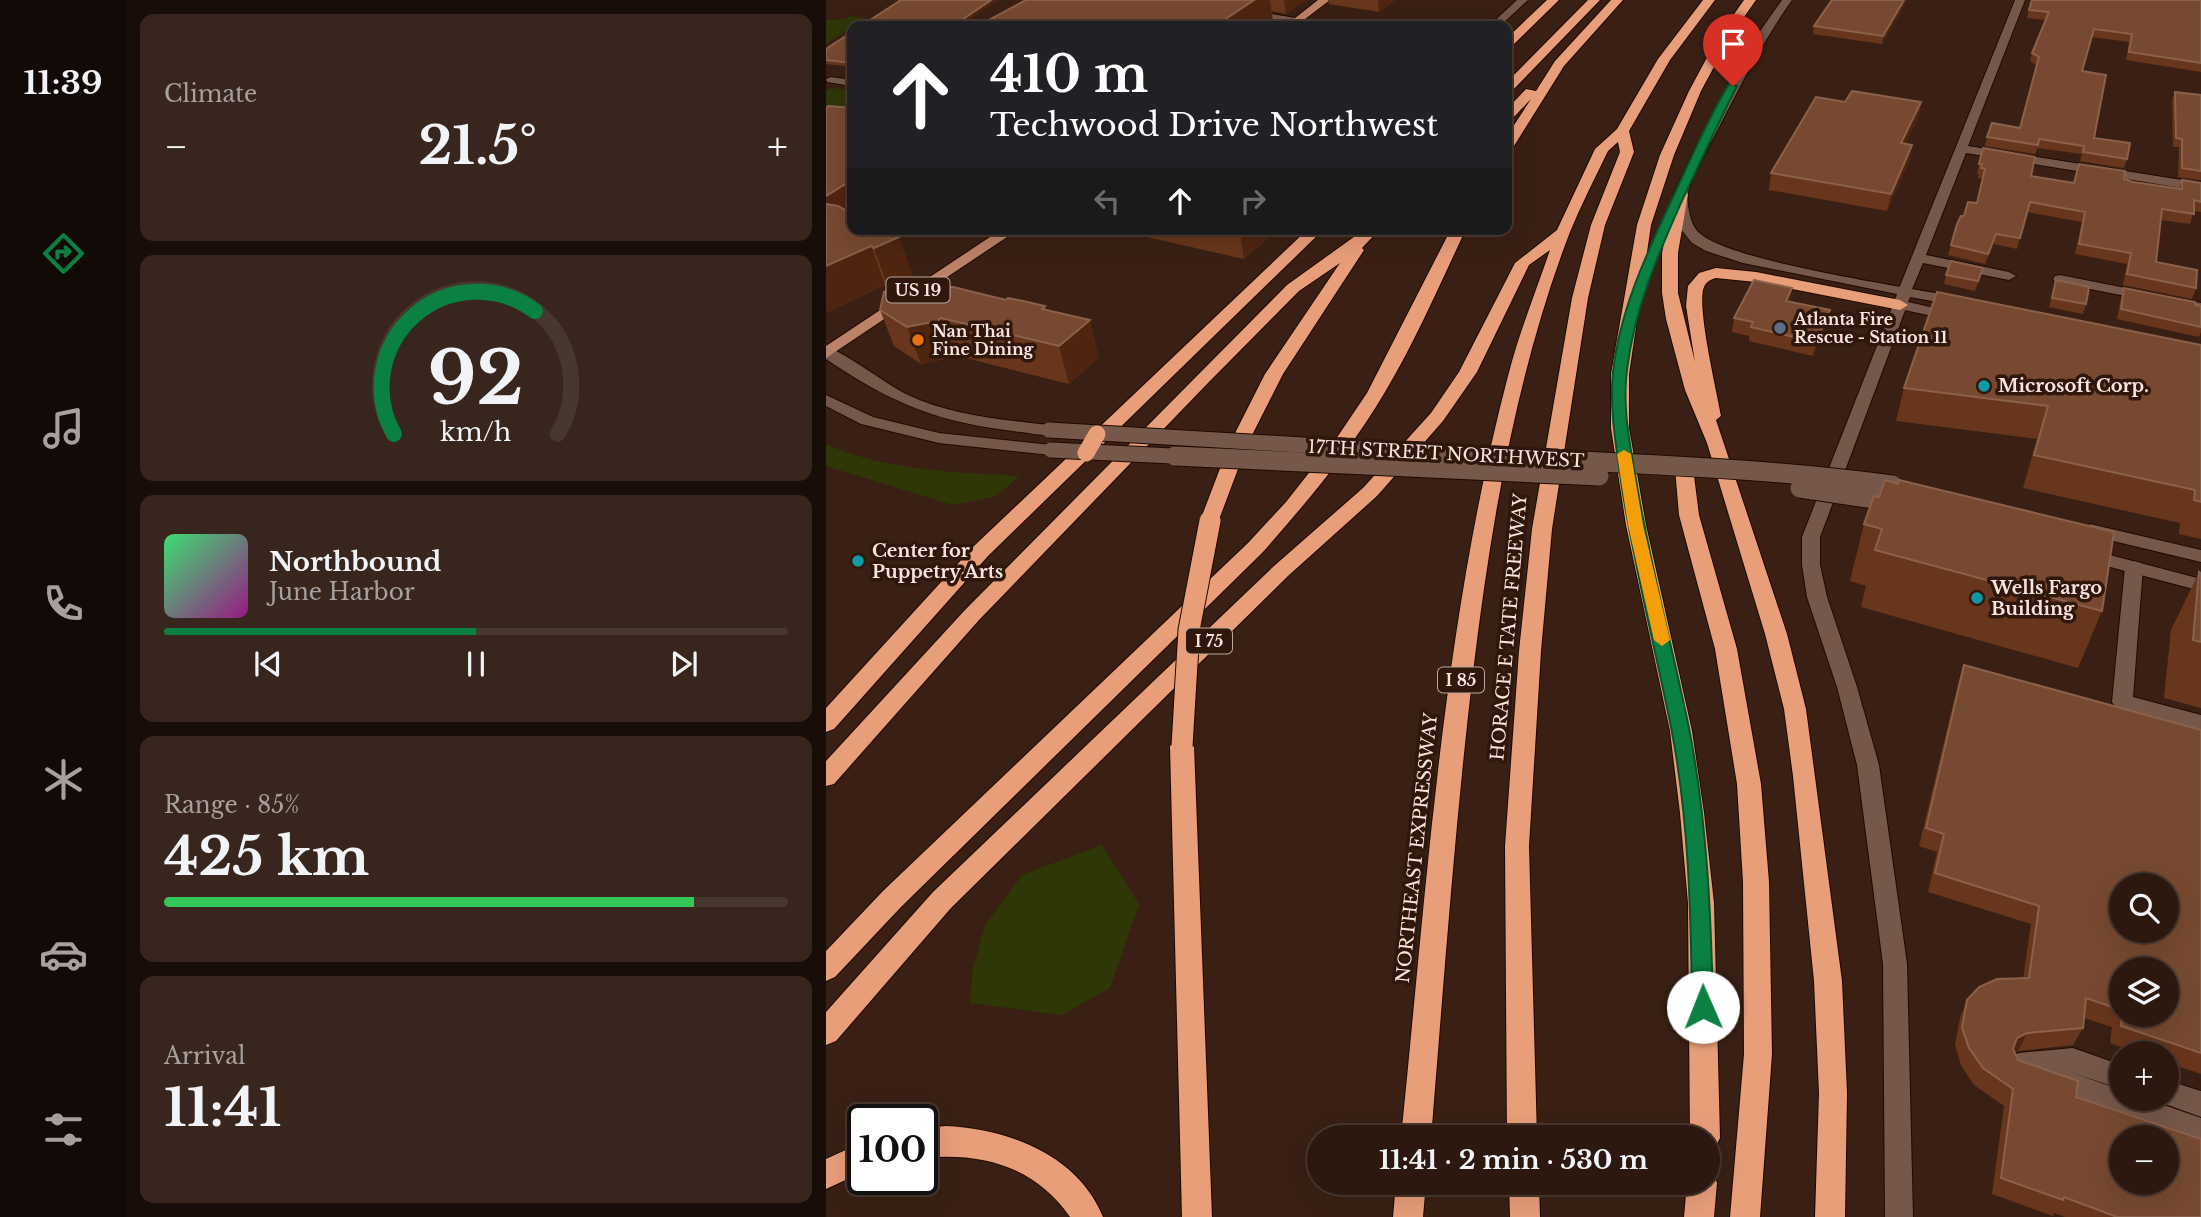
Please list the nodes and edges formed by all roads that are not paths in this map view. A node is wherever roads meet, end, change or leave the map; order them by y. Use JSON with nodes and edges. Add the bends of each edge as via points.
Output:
{"nodes":[{"id":1,"x":1325,"y":0,"type":"edge"},
{"id":2,"x":1523,"y":0,"type":"edge"},
{"id":3,"x":1553,"y":0,"type":"edge"},
{"id":4,"x":1594,"y":0,"type":"edge"},
{"id":5,"x":1617,"y":0,"type":"edge"},
{"id":6,"x":1709,"y":0,"type":"edge"},
{"id":7,"x":1750,"y":0,"type":"edge"},
{"id":8,"x":1787,"y":0,"type":"edge"},
{"id":9,"x":2020,"y":0,"type":"edge"},
{"id":10,"x":1242,"y":12,"type":"edge"},
{"id":11,"x":1280,"y":21,"type":"edge"},
{"id":12,"x":1297,"y":21,"type":"edge"},
{"id":13,"x":1500,"y":21,"type":"edge"},
{"id":14,"x":1512,"y":39,"type":"edge"},
{"id":15,"x":1559,"y":64,"type":"junction"},
{"id":16,"x":831,"y":80,"type":"dead end"},
{"id":17,"x":847,"y":82,"type":"edge"},
{"id":18,"x":1512,"y":84,"type":"edge"},
{"id":19,"x":1512,"y":111,"type":"edge"},
{"id":20,"x":1622,"y":131,"type":"junction"},
{"id":21,"x":1512,"y":138,"type":"edge"},
{"id":22,"x":1961,"y":149,"type":"junction"},
{"id":23,"x":2201,"y":187,"type":"edge"},
{"id":24,"x":1681,"y":194,"type":"junction"},
{"id":25,"x":1563,"y":232,"type":"junction"},
{"id":26,"x":1003,"y":235,"type":"edge"},
{"id":27,"x":1309,"y":235,"type":"edge"},
{"id":28,"x":1310,"y":235,"type":"edge"},
{"id":29,"x":1368,"y":235,"type":"edge"},
{"id":30,"x":1456,"y":235,"type":"edge"},
{"id":31,"x":1918,"y":258,"type":"junction"},
{"id":32,"x":2009,"y":275,"type":"dead end"},
{"id":33,"x":2060,"y":279,"type":"edge"},
{"id":34,"x":1903,"y":298,"type":"junction"},
{"id":35,"x":2201,"y":307,"type":"edge"},
{"id":36,"x":1969,"y":311,"type":"edge"},
{"id":37,"x":1628,"y":322,"type":"junction"},
{"id":38,"x":826,"y":353,"type":"edge"},
{"id":39,"x":826,"y":400,"type":"edge"},
{"id":40,"x":1097,"y":434,"type":"junction"},
{"id":41,"x":1716,"y":443,"type":"junction"},
{"id":42,"x":1086,"y":453,"type":"junction"},
{"id":43,"x":1684,"y":474,"type":"junction"},
{"id":44,"x":1899,"y":495,"type":"edge"},
{"id":45,"x":2069,"y":525,"type":"edge"},
{"id":46,"x":2067,"y":550,"type":"edge"},
{"id":47,"x":2201,"y":556,"type":"edge"},
{"id":48,"x":2134,"y":568,"type":"junction"},
{"id":49,"x":2201,"y":585,"type":"edge"},
{"id":50,"x":826,"y":723,"type":"edge"},
{"id":51,"x":2201,"y":723,"type":"edge"},
{"id":52,"x":826,"y":778,"type":"edge"},
{"id":53,"x":826,"y":969,"type":"edge"},
{"id":54,"x":826,"y":1032,"type":"edge"},
{"id":55,"x":2109,"y":1073,"type":"edge"},
{"id":56,"x":2179,"y":1096,"type":"edge"},
{"id":57,"x":2109,"y":1098,"type":"edge"},
{"id":58,"x":2201,"y":1104,"type":"edge"},
{"id":59,"x":2146,"y":1111,"type":"edge"},
{"id":60,"x":1417,"y":1125,"type":"edge"},
{"id":61,"x":1522,"y":1125,"type":"edge"},
{"id":62,"x":1704,"y":1125,"type":"edge"},
{"id":63,"x":2201,"y":1131,"type":"edge"},
{"id":64,"x":938,"y":1140,"type":"edge"},
{"id":65,"x":847,"y":1164,"type":"edge"},
{"id":66,"x":826,"y":1174,"type":"edge"},
{"id":67,"x":1411,"y":1195,"type":"edge"},
{"id":68,"x":1524,"y":1195,"type":"edge"},
{"id":69,"x":1701,"y":1195,"type":"edge"},
{"id":70,"x":1088,"y":1217,"type":"edge"},
{"id":71,"x":1197,"y":1217,"type":"edge"},
{"id":72,"x":1408,"y":1217,"type":"edge"},
{"id":73,"x":1525,"y":1217,"type":"edge"},
{"id":74,"x":1699,"y":1217,"type":"edge"},
{"id":75,"x":1745,"y":1217,"type":"edge"},
{"id":76,"x":1830,"y":1217,"type":"edge"},
{"id":77,"x":1899,"y":1217,"type":"edge"}],
"edges":[{"from":1,"to":12,"type":"main road"},
{"from":2,"to":13,"type":"street"},
{"from":3,"to":14,"type":"highway"},
{"from":4,"to":18,"type":"highway"},
{"from":5,"to":15,"type":"highway"},
{"from":6,"to":20,"type":"highway","name":"NORTHEAST EXPRESSWAY","via":[[1664,59]]},
{"from":7,"to":37,"type":"highway","via":[[1695,91],[1667,155],[1644,225]]},
{"from":8,"to":24,"type":"street","via":[[1743,66]]},
{"from":9,"to":22,"type":"street"},
{"from":10,"to":11,"type":"street"},
{"from":15,"to":19,"type":"highway"},
{"from":15,"to":21,"type":"highway"},
{"from":16,"to":17,"type":"street"},
{"from":20,"to":25,"type":"highway","name":"NORTHEAST EXPRESSWAY","number":"I 85","via":[[1602,149]]},
{"from":20,"to":61,"type":"highway","name":"HORACE E TATE FREEWAY","via":[[1627,152],[1598,225],[1580,298],[1541,543],[1517,846]]},
{"from":22,"to":23,"type":"street"},
{"from":22,"to":31,"type":"street"},
{"from":24,"to":34,"type":"street","via":[[1687,228],[1711,248]]},
{"from":24,"to":37,"type":"highway"},
{"from":24,"to":41,"type":"highway","via":[[1670,253],[1670,293],[1693,390]]},
{"from":25,"to":54,"type":"highway","number":"I 75","via":[[1523,263],[1468,372],[1403,458],[951,891]]},
{"from":25,"to":60,"type":"highway","name":"NORTHEAST EXPRESSWAY","number":"I 85","via":[[1527,334],[1483,526],[1450,765]]},
{"from":26,"to":38,"type":"main road","number":"US 19"},
{"from":27,"to":40,"type":"highway","via":[[1119,407]]},
{"from":28,"to":50,"type":"highway","via":[[981,551]]},
{"from":29,"to":52,"type":"highway","via":[[1293,288],[972,615]]},
{"from":29,"to":71,"type":"highway","bridge":true,"via":[[1274,374],[1238,445],[1210,521],[1199,569],[1189,629],[1182,746]]},
{"from":30,"to":53,"type":"highway","via":[[1390,369],[1297,503]]},
{"from":31,"to":32,"type":"street"},
{"from":31,"to":34,"type":"street"},
{"from":33,"to":35,"type":"street"},
{"from":34,"to":36,"type":"street"},
{"from":34,"to":41,"type":"highway","via":[[1756,277],[1705,276],[1696,286],[1694,306]]},
{"from":34,"to":77,"type":"street","via":[[1811,537],[1817,597],[1868,765],[1895,964]]},
{"from":37,"to":62,"type":"highway","via":[[1620,374],[1620,428],[1681,731],[1701,903]]},
{"from":38,"to":40,"type":"street","name":"17TH STREET NORTHWEST","bridge":true,"via":[[929,410],[981,422]]},
{"from":39,"to":42,"type":"street","name":"17TH STREET NORTHWEST","bridge":true,"via":[[867,421],[939,438]]},
{"from":40,"to":42,"type":"highway","bridge":true},
{"from":40,"to":43,"type":"street","name":"17TH STREET NORTHWEST","bridge":true},
{"from":41,"to":76,"type":"highway","via":[[1776,634],[1795,709],[1805,776],[1828,981],[1833,1093]]},
{"from":42,"to":43,"type":"street","name":"17TH STREET NORTHWEST","bridge":true},
{"from":43,"to":44,"type":"street","name":"17TH STREET NORTHWEST","bridge":true},
{"from":43,"to":75,"type":"highway","via":[[1689,515],[1726,649],[1744,743],[1756,882],[1758,1054]]},
{"from":45,"to":47,"type":"street"},
{"from":46,"to":48,"type":"street"},
{"from":48,"to":49,"type":"street"},
{"from":48,"to":51,"type":"street","via":[[2122,702]]},
{"from":55,"to":57,"type":"street","via":[[2073,1060],[2019,1065]]},
{"from":56,"to":58,"type":"street"},
{"from":59,"to":63,"type":"street"},
{"from":64,"to":70,"type":"highway","via":[[984,1143],[1020,1154],[1052,1174]]},
{"from":65,"to":66,"type":"highway"},
{"from":67,"to":72,"type":"highway"},
{"from":68,"to":73,"type":"highway"},
{"from":69,"to":74,"type":"highway"}]}
